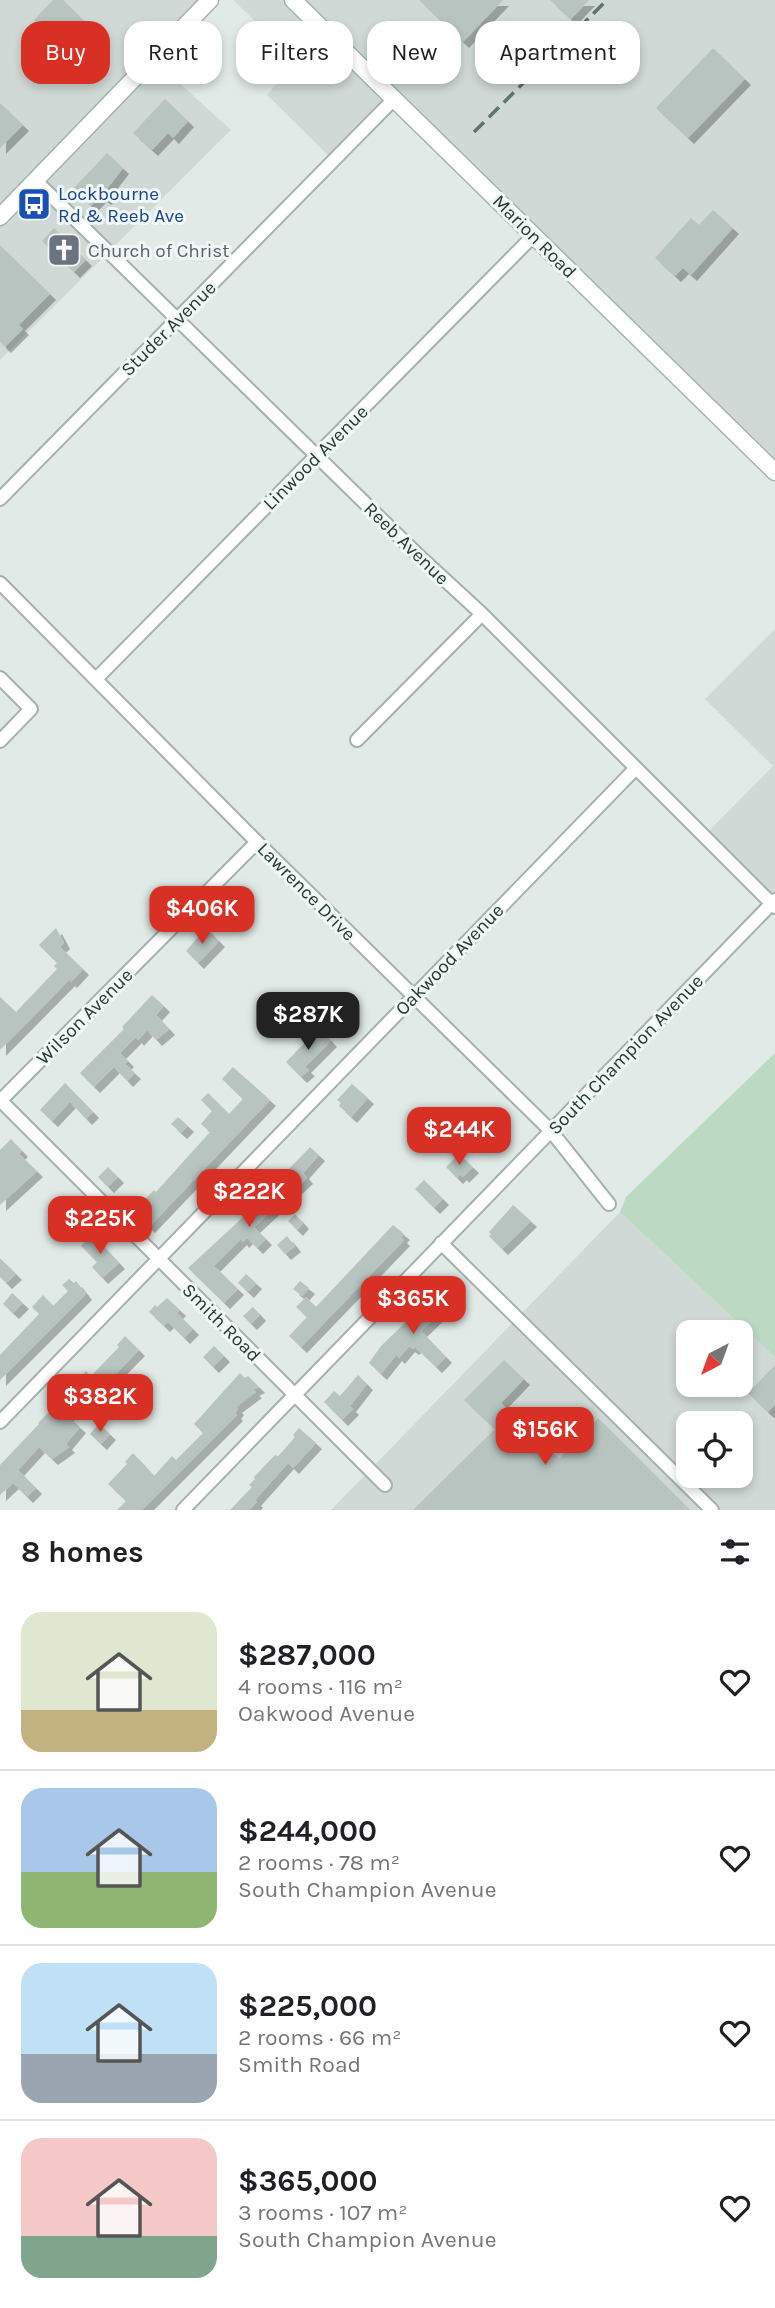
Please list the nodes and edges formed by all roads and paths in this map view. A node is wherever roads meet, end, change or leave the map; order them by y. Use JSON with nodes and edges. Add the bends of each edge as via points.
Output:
{"nodes":[{"id":1,"x":210,"y":0,"type":"edge"},
{"id":2,"x":293,"y":0,"type":"edge"},
{"id":3,"x":395,"y":98,"type":"junction"},
{"id":4,"x":36,"y":180,"type":"junction"},
{"id":5,"x":0,"y":217,"type":"edge"},
{"id":6,"x":534,"y":234,"type":"junction"},
{"id":7,"x":178,"y":318,"type":"junction"},
{"id":8,"x":317,"y":455,"type":"junction"},
{"id":9,"x":775,"y":472,"type":"edge"},
{"id":10,"x":0,"y":499,"type":"edge"},
{"id":11,"x":0,"y":583,"type":"edge"},
{"id":12,"x":482,"y":614,"type":"junction"},
{"id":13,"x":0,"y":678,"type":"edge"},
{"id":14,"x":96,"y":679,"type":"junction"},
{"id":15,"x":357,"y":740,"type":"dead end"},
{"id":16,"x":0,"y":741,"type":"edge"},
{"id":17,"x":636,"y":768,"type":"junction"},
{"id":18,"x":257,"y":842,"type":"junction"},
{"id":19,"x":774,"y":903,"type":"edge"},
{"id":20,"x":414,"y":996,"type":"junction"},
{"id":21,"x":0,"y":1101,"type":"edge"},
{"id":22,"x":551,"y":1131,"type":"junction"},
{"id":23,"x":609,"y":1204,"type":"dead end"},
{"id":24,"x":441,"y":1243,"type":"junction"},
{"id":25,"x":158,"y":1259,"type":"junction"},
{"id":26,"x":296,"y":1395,"type":"junction"},
{"id":27,"x":0,"y":1422,"type":"edge"},
{"id":28,"x":384,"y":1485,"type":"dead end"},
{"id":29,"x":183,"y":1510,"type":"edge"},
{"id":30,"x":712,"y":1510,"type":"edge"}],
"edges":[{"from":1,"to":4,"type":"street"},
{"from":2,"to":3,"type":"street","name":"Marion Road"},
{"from":3,"to":6,"type":"street","name":"Marion Road"},
{"from":3,"to":7,"type":"street","name":"Studer Avenue"},
{"from":4,"to":5,"type":"street"},
{"from":4,"to":7,"type":"street","name":"Reeb Avenue"},
{"from":6,"to":8,"type":"street","name":"Linwood Avenue"},
{"from":6,"to":9,"type":"street","name":"Marion Road"},
{"from":7,"to":8,"type":"street","name":"Reeb Avenue"},
{"from":7,"to":10,"type":"street","name":"Studer Avenue"},
{"from":8,"to":12,"type":"street","name":"Reeb Avenue"},
{"from":8,"to":14,"type":"street","name":"Linwood Avenue"},
{"from":11,"to":14,"type":"street","name":"Lawrence Drive"},
{"from":12,"to":15,"type":"street"},
{"from":12,"to":17,"type":"street","name":"Reeb Avenue"},
{"from":13,"to":16,"type":"street","via":[[31,709]]},
{"from":14,"to":18,"type":"street","name":"Lawrence Drive"},
{"from":17,"to":19,"type":"street","name":"Reeb Avenue"},
{"from":17,"to":20,"type":"street","name":"Oakwood Avenue"},
{"from":18,"to":20,"type":"street","name":"Lawrence Drive"},
{"from":18,"to":21,"type":"street","name":"Wilson Avenue"},
{"from":19,"to":22,"type":"street","name":"South Champion Avenue"},
{"from":20,"to":22,"type":"street","name":"Lawrence Drive"},
{"from":20,"to":25,"type":"street","name":"Oakwood Avenue"},
{"from":21,"to":25,"type":"street","name":"Smith Road"},
{"from":22,"to":23,"type":"street","name":"Lawrence Drive"},
{"from":22,"to":24,"type":"street","name":"South Champion Avenue"},
{"from":24,"to":26,"type":"street","name":"South Champion Avenue"},
{"from":24,"to":30,"type":"street"},
{"from":25,"to":26,"type":"street","name":"Smith Road"},
{"from":25,"to":27,"type":"street","name":"Oakwood Avenue"},
{"from":26,"to":28,"type":"street","name":"Smith Road"},
{"from":26,"to":29,"type":"street","name":"South Champion Avenue"}]}
